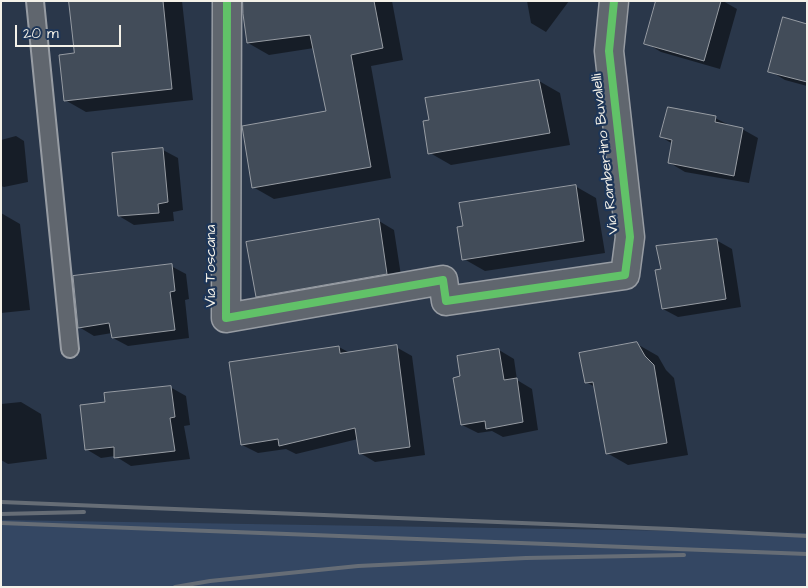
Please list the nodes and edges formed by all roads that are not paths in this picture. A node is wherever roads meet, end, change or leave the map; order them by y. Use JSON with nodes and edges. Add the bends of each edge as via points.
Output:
{"nodes":[{"id":1,"x":35,"y":1,"type":"edge"},
{"id":2,"x":227,"y":1,"type":"edge"},
{"id":3,"x":614,"y":1,"type":"edge"},
{"id":4,"x":436,"y":281,"type":"joint"},
{"id":5,"x":70,"y":349,"type":"dead end"}],
"edges":[{"from":1,"to":5,"type":"lane"},
{"from":2,"to":4,"type":"street","name":"Via Toscana","via":[[226,318]]},
{"from":3,"to":4,"type":"street","name":"Via Rambertino Buvalelli","via":[[609,51],[630,237],[625,275],[446,300],[443,280]]}]}
